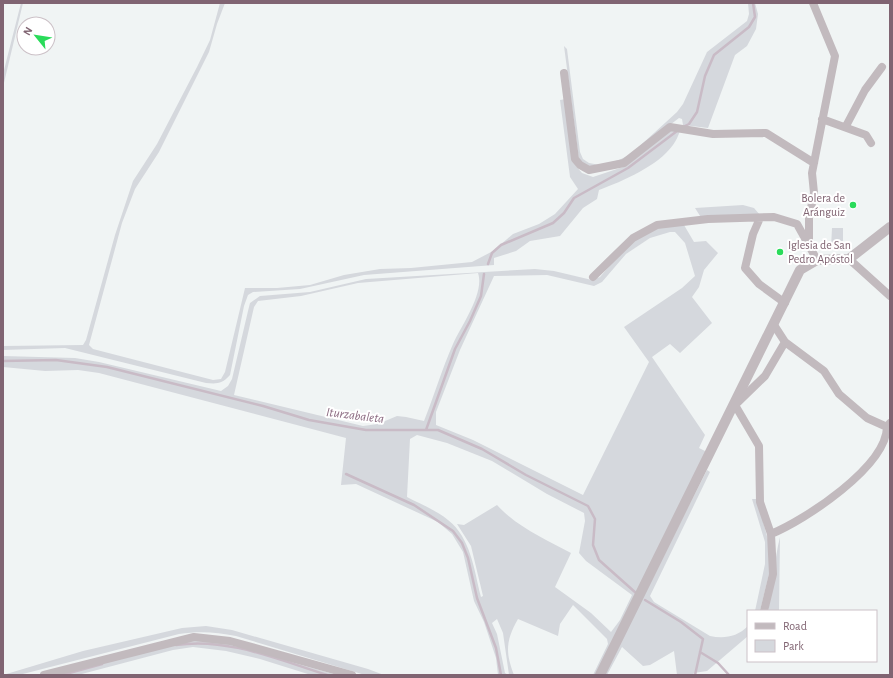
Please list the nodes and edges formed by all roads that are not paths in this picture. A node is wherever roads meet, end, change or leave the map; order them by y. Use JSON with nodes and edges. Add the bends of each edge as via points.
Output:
{"nodes":[{"id":1,"x":813,"y":3,"type":"edge"},
{"id":2,"x":882,"y":66,"type":"dead end"},
{"id":3,"x":564,"y":73,"type":"dead end"},
{"id":4,"x":822,"y":119,"type":"junction"},
{"id":5,"x":846,"y":126,"type":"junction"},
{"id":6,"x":871,"y":143,"type":"dead end"},
{"id":7,"x":814,"y":164,"type":"junction"},
{"id":8,"x":760,"y":218,"type":"junction"},
{"id":9,"x":890,"y":228,"type":"edge"},
{"id":10,"x":809,"y":243,"type":"junction"},
{"id":11,"x":849,"y":259,"type":"junction"},
{"id":12,"x":817,"y":260,"type":"junction"},
{"id":13,"x":593,"y":277,"type":"dead end"},
{"id":14,"x":890,"y":296,"type":"edge"},
{"id":15,"x":785,"y":303,"type":"junction"},
{"id":16,"x":774,"y":325,"type":"junction"},
{"id":17,"x":785,"y":342,"type":"junction"},
{"id":18,"x":734,"y":405,"type":"junction"},
{"id":19,"x":888,"y":425,"type":"edge"},
{"id":20,"x":771,"y":534,"type":"junction"},
{"id":21,"x":764,"y":610,"type":"edge"},
{"id":22,"x":44,"y":675,"type":"edge"},
{"id":23,"x":352,"y":675,"type":"edge"},
{"id":24,"x":600,"y":675,"type":"edge"}],
"edges":[{"from":1,"to":4,"type":"street","via":[[835,56]]},
{"from":2,"to":5,"type":"street","via":[[865,90]]},
{"from":3,"to":7,"type":"street","via":[[575,159],[590,170],[624,163],[670,127],[713,134],[766,133]]},
{"from":4,"to":5,"type":"street"},
{"from":4,"to":7,"type":"street"},
{"from":5,"to":6,"type":"street","via":[[866,135]]},
{"from":7,"to":10,"type":"street"},
{"from":8,"to":10,"type":"street","via":[[774,217],[797,224]]},
{"from":8,"to":13,"type":"street","via":[[708,219],[656,225],[633,238]]},
{"from":8,"to":15,"type":"street","via":[[745,268],[759,284]]},
{"from":9,"to":11,"type":"street"},
{"from":10,"to":12,"type":"street"},
{"from":11,"to":12,"type":"street"},
{"from":11,"to":14,"type":"street"},
{"from":12,"to":15,"type":"street","via":[[800,270]]},
{"from":15,"to":16,"type":"street"},
{"from":16,"to":17,"type":"street"},
{"from":16,"to":18,"type":"street"},
{"from":17,"to":18,"type":"street","via":[[765,376]]},
{"from":17,"to":19,"type":"street","via":[[824,371],[839,394],[867,418]]},
{"from":18,"to":20,"type":"street","via":[[759,446],[760,502]]},
{"from":18,"to":24,"type":"street"},
{"from":19,"to":20,"type":"street","via":[[887,436],[868,466],[837,495],[786,528]]},
{"from":20,"to":21,"type":"street","via":[[773,574]]},
{"from":22,"to":23,"type":"street","via":[[194,637],[230,641]]}]}
